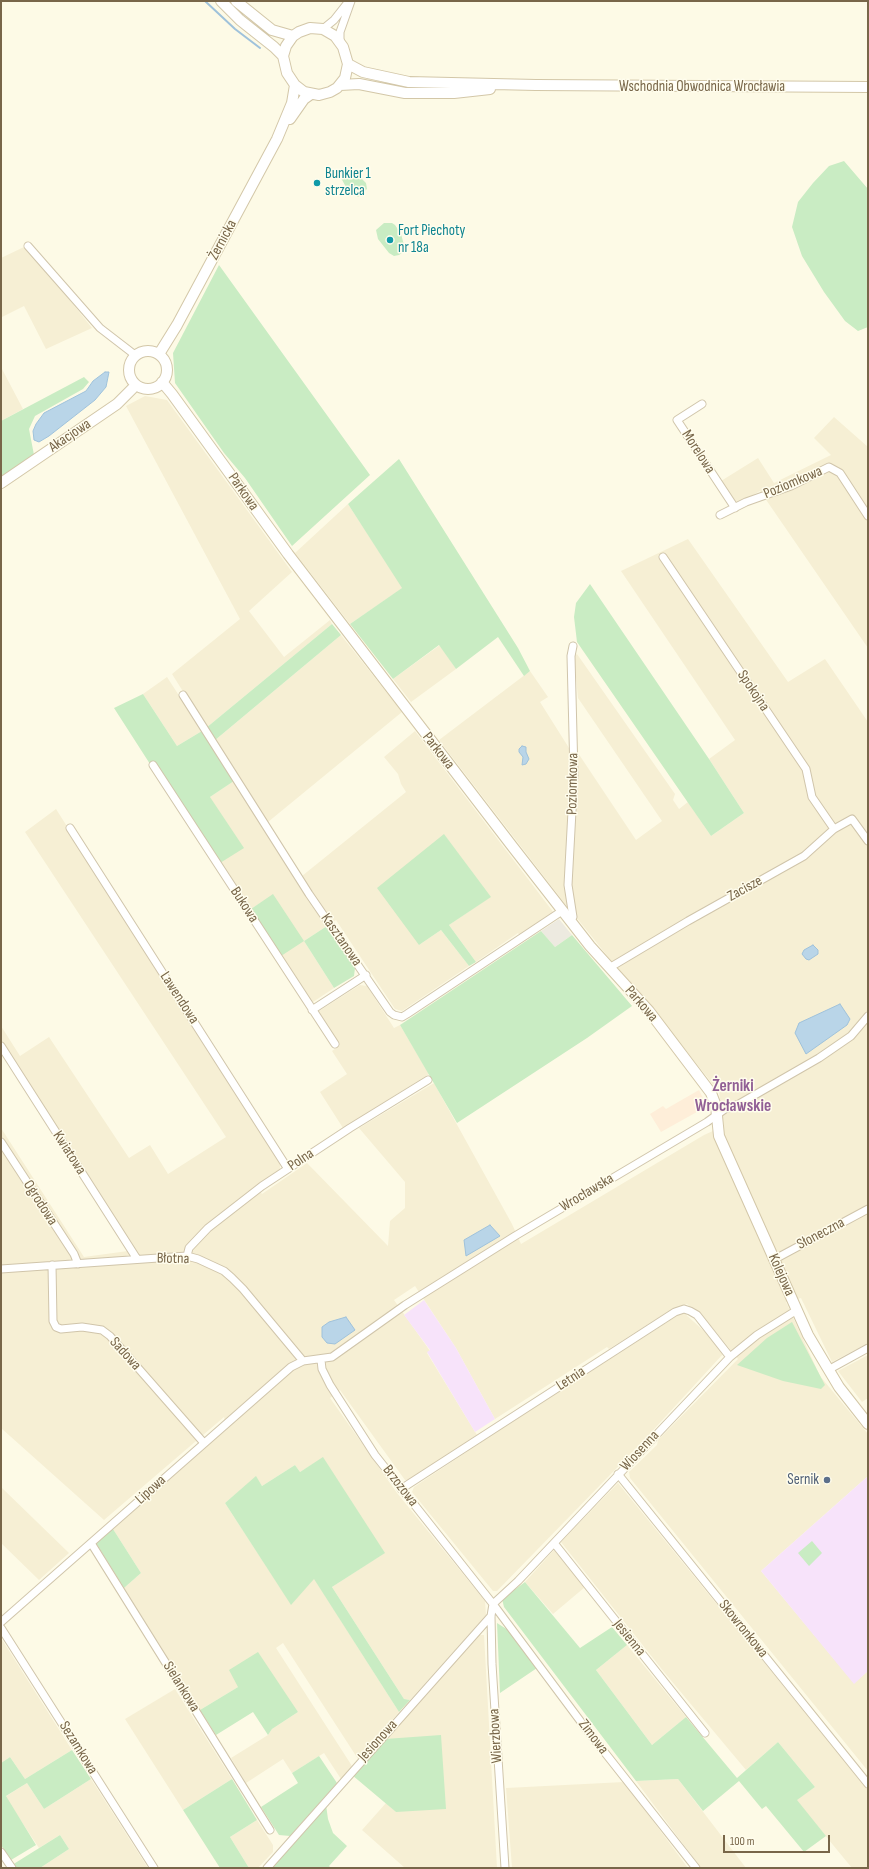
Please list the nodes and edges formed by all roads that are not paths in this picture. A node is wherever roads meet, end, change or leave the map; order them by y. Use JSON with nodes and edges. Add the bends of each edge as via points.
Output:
{"nodes":[{"id":1,"x":221,"y":1,"type":"edge"},
{"id":2,"x":236,"y":1,"type":"edge"},
{"id":3,"x":350,"y":1,"type":"edge"},
{"id":4,"x":323,"y":29,"type":"junction"},
{"id":5,"x":293,"y":36,"type":"junction"},
{"id":6,"x":340,"y":40,"type":"junction"},
{"id":7,"x":283,"y":56,"type":"junction"},
{"id":8,"x":348,"y":64,"type":"junction"},
{"id":9,"x":340,"y":85,"type":"junction"},
{"id":10,"x":536,"y":85,"type":"junction"},
{"id":11,"x":295,"y":86,"type":"junction"},
{"id":12,"x":868,"y":87,"type":"edge"},
{"id":13,"x":311,"y":94,"type":"junction"},
{"id":14,"x":284,"y":124,"type":"junction"},
{"id":15,"x":28,"y":246,"type":"dead end"},
{"id":16,"x":159,"y":354,"type":"junction"},
{"id":17,"x":135,"y":355,"type":"junction"},
{"id":18,"x":162,"y":382,"type":"junction"},
{"id":19,"x":136,"y":385,"type":"junction"},
{"id":20,"x":702,"y":404,"type":"dead end"},
{"id":21,"x":1,"y":483,"type":"edge"},
{"id":22,"x":735,"y":508,"type":"junction"},
{"id":23,"x":720,"y":515,"type":"dead end"},
{"id":24,"x":868,"y":516,"type":"edge"},
{"id":25,"x":663,"y":557,"type":"dead end"},
{"id":26,"x":573,"y":646,"type":"dead end"},
{"id":27,"x":182,"y":695,"type":"dead end"},
{"id":28,"x":153,"y":765,"type":"dead end"},
{"id":29,"x":70,"y":828,"type":"dead end"},
{"id":30,"x":834,"y":829,"type":"junction"},
{"id":31,"x":868,"y":841,"type":"edge"},
{"id":32,"x":562,"y":911,"type":"junction"},
{"id":33,"x":570,"y":920,"type":"junction"},
{"id":34,"x":609,"y":968,"type":"junction"},
{"id":35,"x":366,"y":975,"type":"junction"},
{"id":36,"x":312,"y":1010,"type":"junction"},
{"id":37,"x":868,"y":1016,"type":"edge"},
{"id":38,"x":334,"y":1044,"type":"dead end"},
{"id":39,"x":1,"y":1046,"type":"edge"},
{"id":40,"x":428,"y":1080,"type":"dead end"},
{"id":41,"x":717,"y":1115,"type":"junction"},
{"id":42,"x":1,"y":1142,"type":"edge"},
{"id":43,"x":288,"y":1169,"type":"junction"},
{"id":44,"x":868,"y":1209,"type":"edge"},
{"id":45,"x":187,"y":1256,"type":"junction"},
{"id":46,"x":137,"y":1259,"type":"junction"},
{"id":47,"x":774,"y":1259,"type":"junction"},
{"id":48,"x":78,"y":1264,"type":"junction"},
{"id":49,"x":52,"y":1265,"type":"junction"},
{"id":50,"x":1,"y":1269,"type":"edge"},
{"id":51,"x":797,"y":1310,"type":"junction"},
{"id":52,"x":868,"y":1348,"type":"edge"},
{"id":53,"x":730,"y":1358,"type":"junction"},
{"id":54,"x":321,"y":1360,"type":"junction"},
{"id":55,"x":303,"y":1361,"type":"junction"},
{"id":56,"x":828,"y":1370,"type":"junction"},
{"id":57,"x":868,"y":1424,"type":"edge"},
{"id":58,"x":204,"y":1443,"type":"junction"},
{"id":59,"x":618,"y":1474,"type":"junction"},
{"id":60,"x":401,"y":1488,"type":"junction"},
{"id":61,"x":91,"y":1543,"type":"junction"},
{"id":62,"x":554,"y":1543,"type":"junction"},
{"id":63,"x":493,"y":1604,"type":"junction"},
{"id":64,"x":491,"y":1616,"type":"junction"},
{"id":65,"x":1,"y":1622,"type":"edge"},
{"id":66,"x":1,"y":1628,"type":"edge"},
{"id":67,"x":705,"y":1733,"type":"dead end"},
{"id":68,"x":868,"y":1784,"type":"edge"},
{"id":69,"x":270,"y":1830,"type":"dead end"},
{"id":70,"x":1,"y":1852,"type":"edge"},
{"id":71,"x":12,"y":1868,"type":"edge"},
{"id":72,"x":154,"y":1868,"type":"edge"},
{"id":73,"x":266,"y":1868,"type":"edge"},
{"id":74,"x":505,"y":1868,"type":"edge"},
{"id":75,"x":696,"y":1868,"type":"edge"}],
"edges":[{"from":1,"to":7,"type":"street"},
{"from":2,"to":5,"type":"street","via":[[272,30]]},
{"from":3,"to":4,"type":"street"},
{"from":3,"to":6,"type":"street"},
{"from":4,"to":5,"type":"street","via":[[304,30]]},
{"from":4,"to":6,"type":"street"},
{"from":5,"to":7,"type":"street"},
{"from":6,"to":8,"type":"street"},
{"from":7,"to":11,"type":"street","via":[[287,73]]},
{"from":8,"to":9,"type":"street","via":[[345,78]]},
{"from":8,"to":10,"type":"street","name":"Wschodnia Obwodnica Wrocławia","via":[[363,72],[409,82]]},
{"from":9,"to":10,"type":"street","name":"Wschodnia Obwodnica Wrocławia","via":[[359,84],[406,93],[454,93]]},
{"from":9,"to":13,"type":"street","via":[[330,92]]},
{"from":10,"to":12,"type":"street","name":"Wschodnia Obwodnica Wrocławia"},
{"from":11,"to":13,"type":"street"},
{"from":11,"to":14,"type":"street","name":"Żernicka"},
{"from":13,"to":14,"type":"street","name":"Żernicka"},
{"from":14,"to":16,"type":"street","name":"Żernicka"},
{"from":15,"to":17,"type":"street","via":[[100,328]]},
{"from":16,"to":17,"type":"street","via":[[145,351]]},
{"from":16,"to":18,"type":"street","via":[[166,366]]},
{"from":17,"to":19,"type":"street","via":[[129,368],[131,379]]},
{"from":18,"to":19,"type":"street","via":[[151,388]]},
{"from":18,"to":32,"type":"street","name":"Parkowa","via":[[288,554]]},
{"from":19,"to":21,"type":"street","name":"Akacjowa","via":[[113,408]]},
{"from":20,"to":22,"type":"street","name":"Morelowa","via":[[677,420]]},
{"from":22,"to":23,"type":"street","name":"Poziomkowa"},
{"from":22,"to":24,"type":"street","name":"Poziomkowa","via":[[791,486],[829,467],[840,473]]},
{"from":25,"to":30,"type":"street","name":"Spokojna","via":[[806,769],[812,797]]},
{"from":26,"to":33,"type":"street","name":"Poziomkowa","via":[[571,656],[574,774],[568,884],[573,917]]},
{"from":27,"to":35,"type":"street","name":"Kasztanowa","via":[[309,894]]},
{"from":28,"to":36,"type":"street","name":"Bukowa"},
{"from":29,"to":43,"type":"street","name":"Lawendowa"},
{"from":30,"to":31,"type":"street","name":"Zacisze","via":[[852,819]]},
{"from":30,"to":34,"type":"street","name":"Zacisze","via":[[804,856]]},
{"from":32,"to":33,"type":"street","name":"Parkowa"},
{"from":32,"to":35,"type":"street","name":"Kasztanowa","via":[[402,1016],[390,1012]]},
{"from":33,"to":34,"type":"street","name":"Parkowa"},
{"from":34,"to":41,"type":"street","name":"Parkowa","via":[[649,1011],[708,1089],[714,1098]]},
{"from":35,"to":36,"type":"street"},
{"from":36,"to":38,"type":"street","name":"Bukowa"},
{"from":37,"to":41,"type":"street","name":"Wrocławska","via":[[851,1036],[819,1058]]},
{"from":39,"to":46,"type":"street","name":"Kwiatowa"},
{"from":40,"to":43,"type":"street","name":"Polna"},
{"from":41,"to":47,"type":"street","name":"Kolejowa","via":[[719,1136]]},
{"from":41,"to":54,"type":"street","name":"Wrocławska","via":[[405,1304],[332,1357]]},
{"from":42,"to":48,"type":"street","name":"Ogrodowa"},
{"from":43,"to":45,"type":"street","name":"Polna","via":[[208,1228],[189,1248]]},
{"from":44,"to":47,"type":"street","name":"Słoneczna"},
{"from":45,"to":46,"type":"street","name":"Błotna"},
{"from":45,"to":55,"type":"street","name":"Błotna","via":[[210,1264],[232,1278]]},
{"from":46,"to":48,"type":"street","name":"Błotna"},
{"from":47,"to":51,"type":"street","name":"Kolejowa"},
{"from":48,"to":49,"type":"street","name":"Błotna"},
{"from":49,"to":50,"type":"street","name":"Błotna"},
{"from":49,"to":58,"type":"street","name":"Sadowa","via":[[53,1321],[56,1327],[102,1330],[110,1336]]},
{"from":51,"to":53,"type":"street","name":"Wiosenna","via":[[757,1335]]},
{"from":51,"to":56,"type":"street","name":"Kolejowa"},
{"from":52,"to":56,"type":"street"},
{"from":53,"to":59,"type":"street","name":"Wiosenna"},
{"from":53,"to":60,"type":"street","name":"Letnia","via":[[697,1315],[684,1309],[675,1312]]},
{"from":54,"to":55,"type":"street","name":"Wrocławska"},
{"from":54,"to":60,"type":"street","name":"Brzozowa","via":[[325,1377],[340,1402],[375,1455]]},
{"from":55,"to":58,"type":"street","name":"Lipowa","via":[[277,1379]]},
{"from":56,"to":57,"type":"street","name":"Kolejowa"},
{"from":58,"to":61,"type":"street","name":"Lipowa"},
{"from":59,"to":62,"type":"street","name":"Wiosenna"},
{"from":59,"to":68,"type":"street","name":"Skowronkowa"},
{"from":60,"to":63,"type":"street","name":"Brzozowa"},
{"from":61,"to":65,"type":"street","name":"Lipowa"},
{"from":61,"to":69,"type":"street","name":"Sielankowa"},
{"from":62,"to":63,"type":"street","name":"Wiosenna"},
{"from":62,"to":67,"type":"street","name":"Jesienna"},
{"from":63,"to":64,"type":"street","name":"Wierzbowa"},
{"from":63,"to":75,"type":"street","name":"Zimowa"},
{"from":64,"to":73,"type":"street","name":"Jesionowa"},
{"from":64,"to":74,"type":"street","name":"Wierzbowa"},
{"from":66,"to":72,"type":"street","name":"Sezamkowa"},
{"from":70,"to":71,"type":"street"}]}
